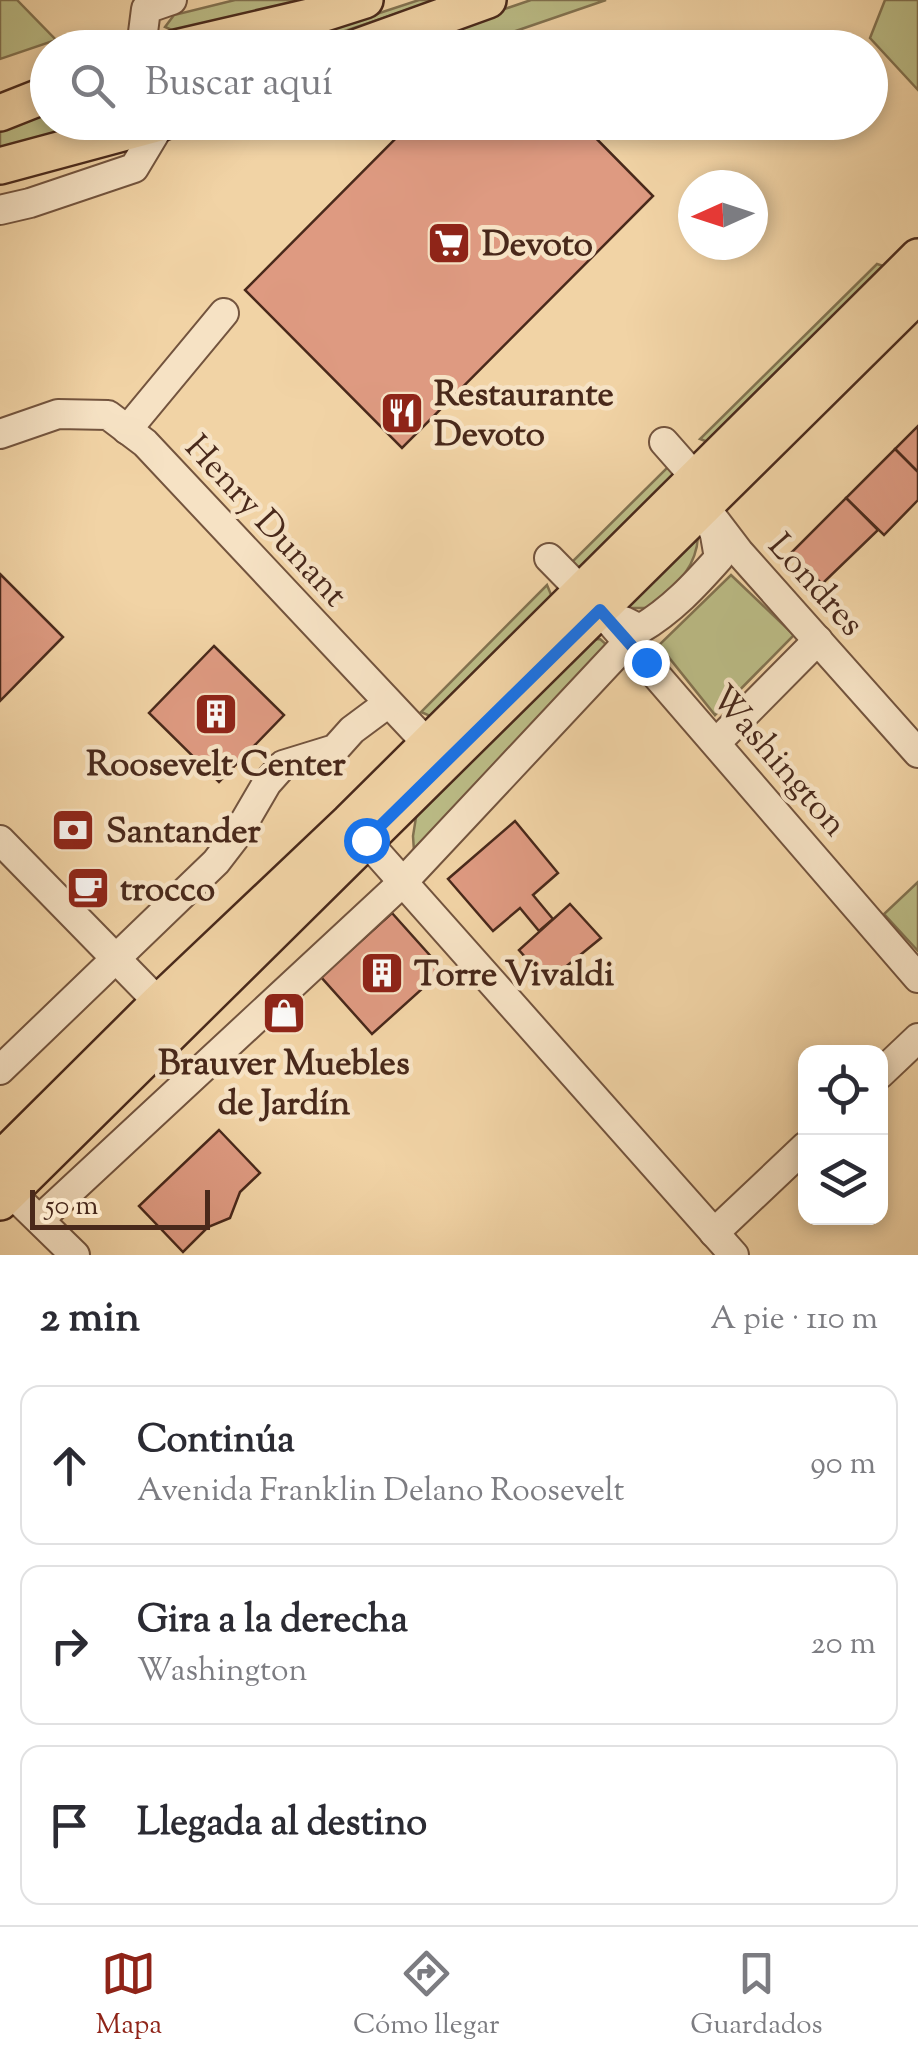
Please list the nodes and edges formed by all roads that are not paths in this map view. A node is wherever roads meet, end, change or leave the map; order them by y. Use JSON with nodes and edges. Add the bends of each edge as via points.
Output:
{"nodes":[{"id":1,"x":172,"y":0,"type":"edge"},
{"id":2,"x":365,"y":0,"type":"edge"},
{"id":3,"x":488,"y":0,"type":"edge"},
{"id":4,"x":143,"y":30,"type":"edge"},
{"id":5,"x":253,"y":30,"type":"edge"},
{"id":6,"x":405,"y":30,"type":"edge"},
{"id":7,"x":30,"y":101,"type":"edge"},
{"id":8,"x":0,"y":113,"type":"edge"},
{"id":9,"x":95,"y":140,"type":"edge"},
{"id":10,"x":146,"y":140,"type":"edge"},
{"id":11,"x":0,"y":166,"type":"edge"},
{"id":12,"x":0,"y":210,"type":"edge"},
{"id":13,"x":917,"y":269,"type":"edge"},
{"id":14,"x":224,"y":313,"type":"dead end"},
{"id":15,"x":127,"y":430,"type":"junction"},
{"id":16,"x":0,"y":434,"type":"edge"},
{"id":17,"x":664,"y":442,"type":"dead end"},
{"id":18,"x":699,"y":491,"type":"junction"},
{"id":19,"x":548,"y":558,"type":"dead end"},
{"id":20,"x":592,"y":600,"type":"junction"},
{"id":21,"x":634,"y":636,"type":"junction"},
{"id":22,"x":818,"y":640,"type":"junction"},
{"id":23,"x":387,"y":704,"type":"junction"},
{"id":24,"x":716,"y":743,"type":"junction"},
{"id":25,"x":435,"y":753,"type":"junction"},
{"id":26,"x":918,"y":753,"type":"edge"},
{"id":27,"x":357,"y":831,"type":"junction"},
{"id":28,"x":0,"y":840,"type":"edge"},
{"id":29,"x":403,"y":882,"type":"junction"},
{"id":30,"x":116,"y":960,"type":"junction"},
{"id":31,"x":918,"y":978,"type":"edge"},
{"id":32,"x":170,"y":1013,"type":"junction"},
{"id":33,"x":918,"y":1038,"type":"edge"},
{"id":34,"x":888,"y":1066,"type":"edge"},
{"id":35,"x":0,"y":1070,"type":"edge"},
{"id":36,"x":798,"y":1154,"type":"edge"},
{"id":37,"x":3,"y":1184,"type":"edge"},
{"id":38,"x":40,"y":1219,"type":"junction"},
{"id":39,"x":714,"y":1233,"type":"junction"},
{"id":40,"x":75,"y":1255,"type":"edge"},
{"id":41,"x":734,"y":1255,"type":"edge"}],
"edges":[{"from":1,"to":4,"type":"street","via":[[146,9]]},
{"from":2,"to":5,"type":"main road"},
{"from":3,"to":6,"type":"main road"},
{"from":7,"to":8,"type":"main road"},
{"from":9,"to":11,"type":"main road"},
{"from":10,"to":12,"type":"street","via":[[134,168]]},
{"from":13,"to":18,"type":"main road"},
{"from":14,"to":15,"type":"street"},
{"from":15,"to":16,"type":"street","name":"Henry Dunant","via":[[108,415],[58,414]]},
{"from":15,"to":23,"type":"street","name":"Henry Dunant"},
{"from":17,"to":18,"type":"street","name":"Londres"},
{"from":18,"to":20,"type":"main road"},
{"from":18,"to":21,"type":"street","via":[[719,558],[696,586]]},
{"from":18,"to":22,"type":"street","name":"Londres","via":[[739,552]]},
{"from":19,"to":20,"type":"street","name":"Washington"},
{"from":20,"to":21,"type":"street","name":"Washington"},
{"from":20,"to":25,"type":"main road"},
{"from":21,"to":24,"type":"street","name":"Washington"},
{"from":21,"to":29,"type":"street"},
{"from":22,"to":24,"type":"street"},
{"from":22,"to":26,"type":"street","name":"Londres"},
{"from":23,"to":25,"type":"street","name":"Henry Dunant"},
{"from":23,"to":30,"type":"street","via":[[335,750],[283,765],[216,862]]},
{"from":24,"to":31,"type":"street","name":"Washington"},
{"from":25,"to":27,"type":"main road"},
{"from":27,"to":29,"type":"street"},
{"from":27,"to":32,"type":"main road"},
{"from":28,"to":30,"type":"street"},
{"from":29,"to":38,"type":"street"},
{"from":29,"to":39,"type":"street"},
{"from":30,"to":32,"type":"street"},
{"from":30,"to":35,"type":"street"},
{"from":32,"to":37,"type":"main road"},
{"from":33,"to":34,"type":"street"},
{"from":36,"to":39,"type":"street"},
{"from":37,"to":38,"type":"street"},
{"from":38,"to":40,"type":"street"},
{"from":39,"to":41,"type":"street"}]}
